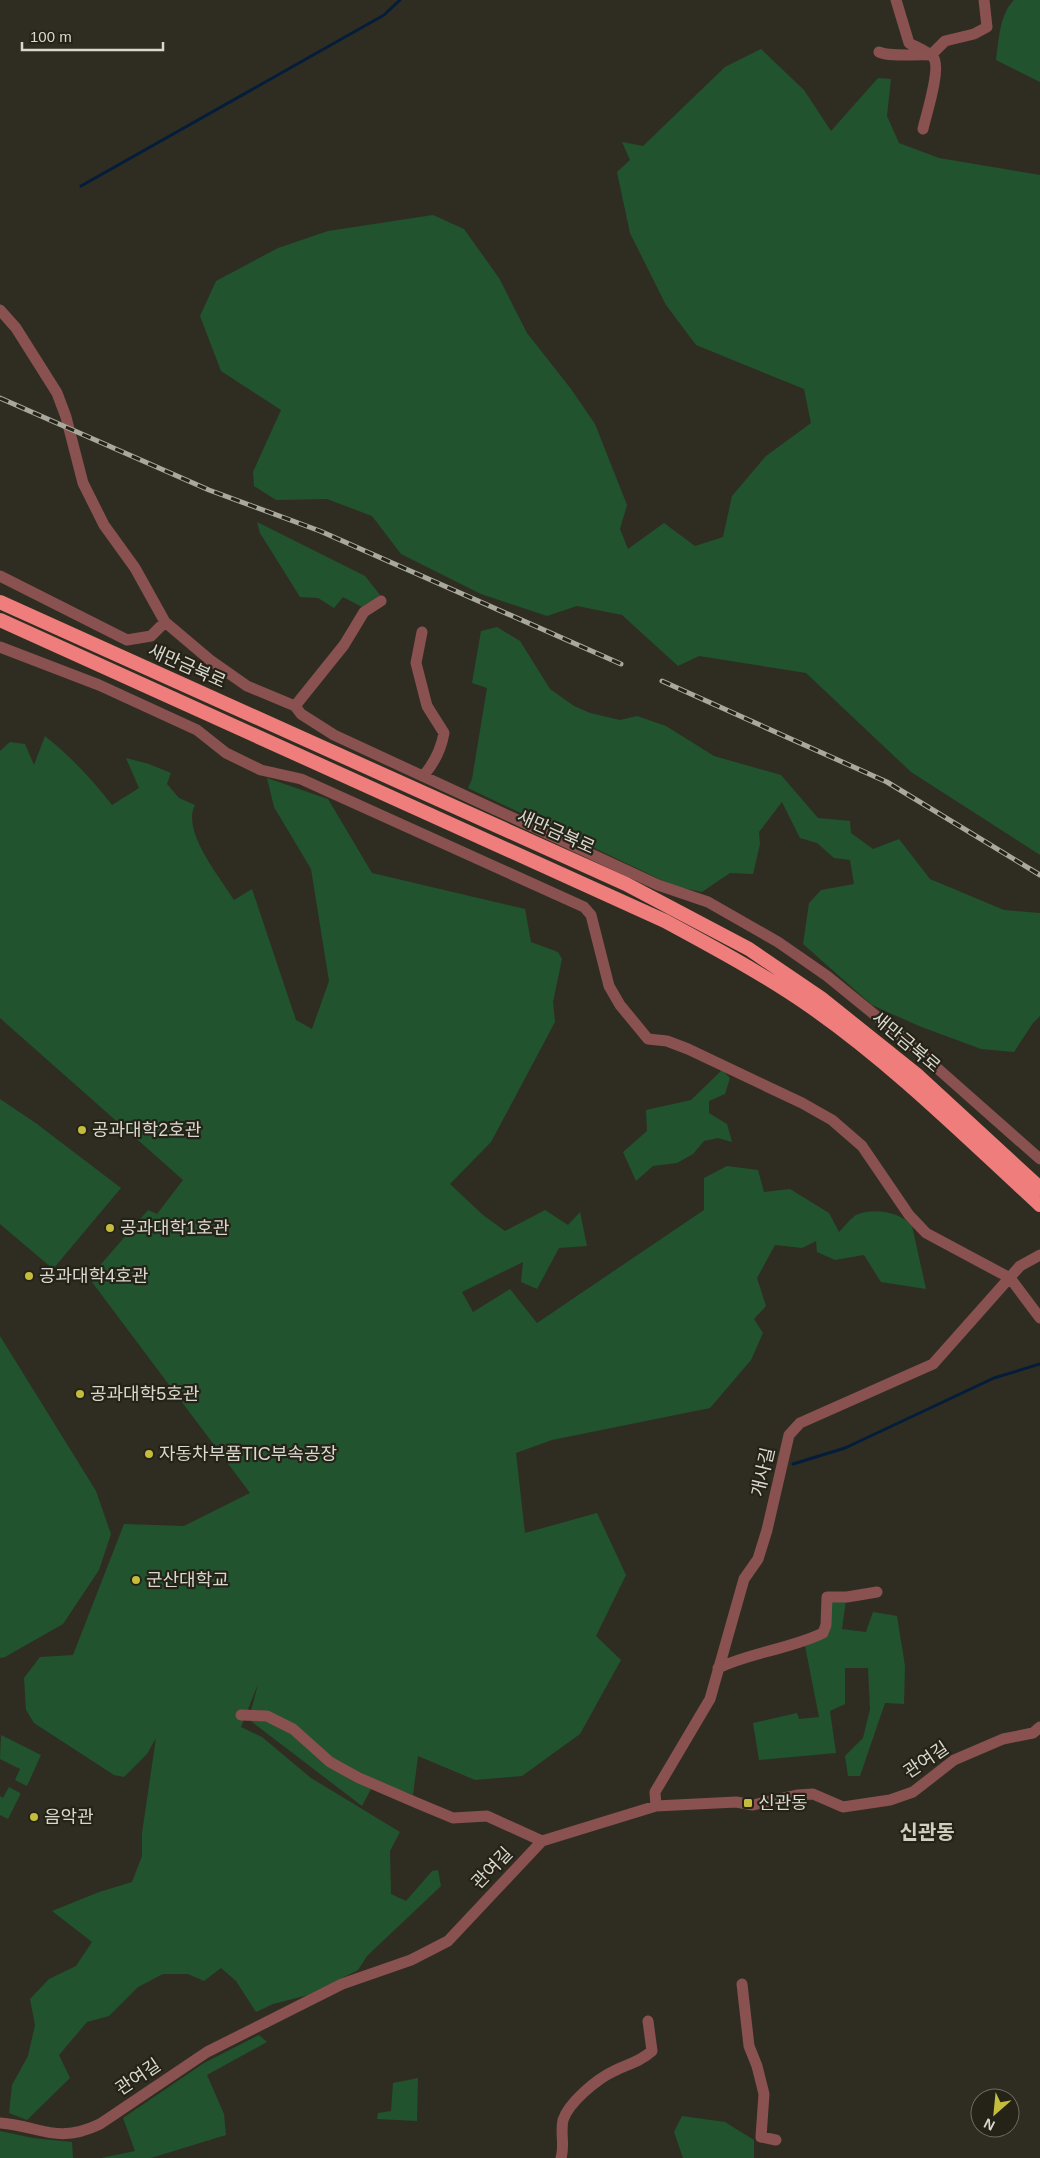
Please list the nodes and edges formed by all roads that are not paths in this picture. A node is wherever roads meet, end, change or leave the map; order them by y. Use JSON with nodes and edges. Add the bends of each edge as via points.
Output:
{"nodes":[{"id":1,"x":896,"y":0,"type":"edge"},
{"id":2,"x":984,"y":0,"type":"edge"},
{"id":3,"x":879,"y":52,"type":"dead end"},
{"id":4,"x":931,"y":56,"type":"junction"},
{"id":5,"x":923,"y":129,"type":"dead end"},
{"id":6,"x":0,"y":310,"type":"edge"},
{"id":7,"x":0,"y":576,"type":"edge"},
{"id":8,"x":381,"y":602,"type":"dead end"},
{"id":9,"x":2,"y":603,"type":"edge"},
{"id":10,"x":0,"y":620,"type":"edge"},
{"id":11,"x":165,"y":622,"type":"junction"},
{"id":12,"x":422,"y":632,"type":"dead end"},
{"id":13,"x":0,"y":647,"type":"edge"},
{"id":14,"x":295,"y":706,"type":"junction"},
{"id":15,"x":424,"y":776,"type":"junction"},
{"id":16,"x":1040,"y":1159,"type":"edge"},
{"id":17,"x":1040,"y":1188,"type":"edge"},
{"id":18,"x":1040,"y":1205,"type":"edge"},
{"id":19,"x":1040,"y":1255,"type":"edge"},
{"id":20,"x":1010,"y":1278,"type":"junction"},
{"id":21,"x":1040,"y":1318,"type":"edge"},
{"id":22,"x":877,"y":1592,"type":"dead end"},
{"id":23,"x":718,"y":1668,"type":"junction"},
{"id":24,"x":241,"y":1715,"type":"dead end"},
{"id":25,"x":1040,"y":1727,"type":"edge"},
{"id":26,"x":656,"y":1806,"type":"junction"},
{"id":27,"x":542,"y":1841,"type":"junction"},
{"id":28,"x":742,"y":1984,"type":"dead end"},
{"id":29,"x":648,"y":2021,"type":"dead end"},
{"id":30,"x":0,"y":2123,"type":"edge"},
{"id":31,"x":776,"y":2140,"type":"dead end"},
{"id":32,"x":561,"y":2158,"type":"edge"}],
"edges":[{"from":1,"to":4,"type":"street","via":[[909,43]]},
{"from":2,"to":4,"type":"street","via":[[987,27],[974,34],[945,41]]},
{"from":3,"to":4,"type":"street","via":[[886,56]]},
{"from":4,"to":5,"type":"street","via":[[935,60],[935,86]]},
{"from":6,"to":11,"type":"street","via":[[16,328],[57,393],[83,483],[104,525],[135,568]]},
{"from":7,"to":11,"type":"street","via":[[127,640],[151,636]]},
{"from":8,"to":14,"type":"street","via":[[360,617],[344,645]]},
{"from":9,"to":17,"type":"highway","name":"새만금북로","via":[[626,884],[749,949],[821,998],[916,1074]]},
{"from":10,"to":18,"type":"highway","name":"새만금북로","via":[[665,921],[738,961],[813,1009],[906,1083]]},
{"from":11,"to":14,"type":"street","via":[[247,686]]},
{"from":12,"to":15,"type":"street","via":[[416,663],[427,706],[444,733],[436,761]]},
{"from":13,"to":20,"type":"street","via":[[99,685],[197,730],[226,753],[261,770],[301,779],[584,906],[591,915],[609,986],[648,1039],[688,1049],[832,1120],[862,1146],[909,1215],[926,1233]]},
{"from":14,"to":15,"type":"street","via":[[301,714],[334,735]]},
{"from":15,"to":16,"type":"street","via":[[658,885],[708,902],[778,942],[827,976],[902,1037]]},
{"from":19,"to":20,"type":"street","name":"개사길","via":[[1020,1266]]},
{"from":20,"to":21,"type":"street"},
{"from":20,"to":23,"type":"street","name":"개사길","via":[[933,1364],[800,1423],[789,1435],[763,1543],[758,1559],[744,1579]]},
{"from":22,"to":23,"type":"street","via":[[827,1597],[823,1633]]},
{"from":23,"to":26,"type":"street","name":"개사길","via":[[710,1699],[655,1792]]},
{"from":24,"to":27,"type":"street","via":[[267,1716],[293,1729],[330,1762],[417,1803],[453,1818],[486,1816]]},
{"from":25,"to":26,"type":"street","name":"관여길","via":[[1033,1733],[1003,1739],[954,1760],[913,1792],[890,1800],[843,1807],[813,1794],[752,1805],[736,1802]]},
{"from":26,"to":27,"type":"street","name":"관여길"},
{"from":27,"to":30,"type":"street","name":"관여길","via":[[448,1941],[411,1960],[342,1984],[207,2052],[100,2124],[69,2134],[51,2134]]},
{"from":28,"to":31,"type":"street","via":[[749,2046],[764,2094],[761,2137]]},
{"from":29,"to":32,"type":"street","via":[[652,2051],[639,2061],[613,2071],[570,2105],[562,2122],[564,2149]]}]}
